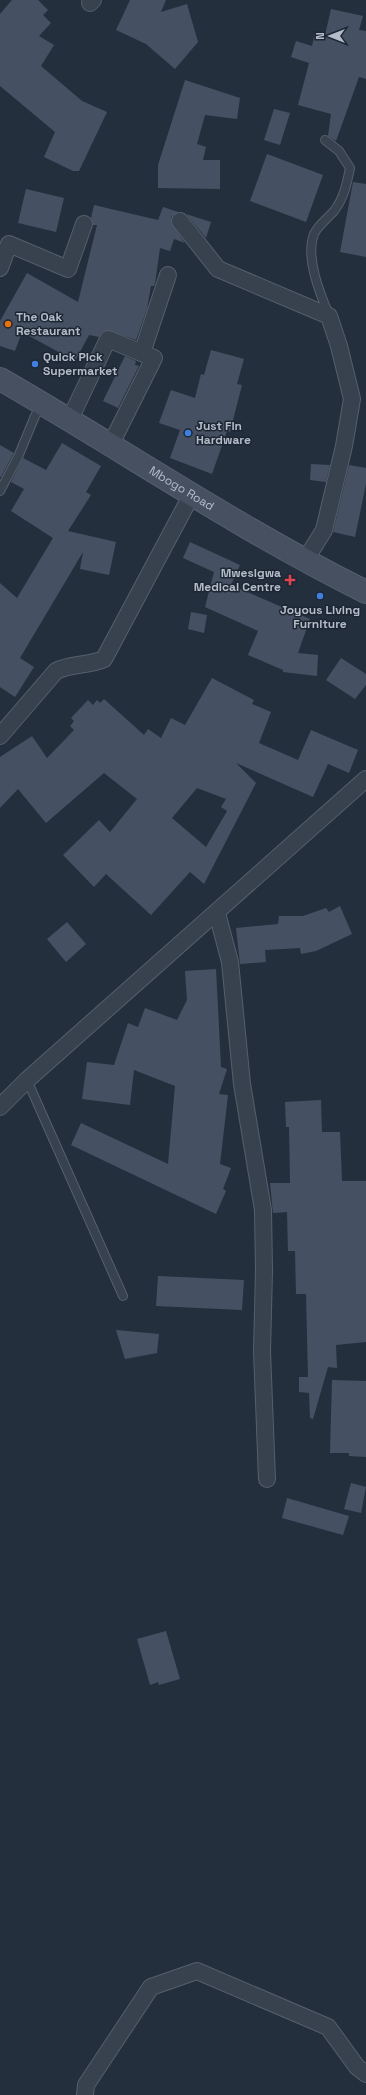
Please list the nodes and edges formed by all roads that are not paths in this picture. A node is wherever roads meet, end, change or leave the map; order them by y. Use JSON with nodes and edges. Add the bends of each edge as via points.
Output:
{"nodes":[{"id":1,"x":325,"y":140,"type":"dead end"},
{"id":2,"x":180,"y":221,"type":"dead end"},
{"id":3,"x":84,"y":224,"type":"dead end"},
{"id":4,"x":0,"y":268,"type":"edge"},
{"id":5,"x":168,"y":275,"type":"dead end"},
{"id":6,"x":329,"y":316,"type":"junction"},
{"id":7,"x":142,"y":353,"type":"junction"},
{"id":8,"x":0,"y":379,"type":"edge"},
{"id":9,"x":43,"y":404,"type":"junction"},
{"id":10,"x":70,"y":419,"type":"junction"},
{"id":11,"x":111,"y":444,"type":"junction"},
{"id":12,"x":0,"y":491,"type":"edge"},
{"id":13,"x":192,"y":494,"type":"junction"},
{"id":14,"x":306,"y":559,"type":"junction"},
{"id":15,"x":366,"y":592,"type":"edge"},
{"id":16,"x":0,"y":736,"type":"edge"},
{"id":17,"x":366,"y":779,"type":"edge"},
{"id":18,"x":217,"y":913,"type":"junction"},
{"id":19,"x":27,"y":1080,"type":"junction"},
{"id":20,"x":0,"y":1107,"type":"edge"},
{"id":21,"x":123,"y":1296,"type":"dead end"},
{"id":22,"x":267,"y":1479,"type":"dead end"},
{"id":23,"x":366,"y":2074,"type":"edge"},
{"id":24,"x":85,"y":2095,"type":"edge"}],
"edges":[{"from":1,"to":6,"type":"lane","via":[[339,151],[350,168],[345,191],[334,210],[314,234],[312,256],[319,290]]},
{"from":2,"to":6,"type":"street","via":[[218,269]]},
{"from":3,"to":4,"type":"street","via":[[68,269],[9,244]]},
{"from":5,"to":7,"type":"street"},
{"from":6,"to":14,"type":"street","via":[[352,399],[344,446],[324,530]]},
{"from":7,"to":10,"type":"street","via":[[108,339]]},
{"from":7,"to":11,"type":"street","via":[[154,358]]},
{"from":8,"to":9,"type":"main road","name":"Mbogo Road"},
{"from":9,"to":10,"type":"main road","name":"Mbogo Road"},
{"from":9,"to":12,"type":"lane"},
{"from":10,"to":11,"type":"main road","name":"Mbogo Road"},
{"from":11,"to":13,"type":"main road","name":"Mbogo Road"},
{"from":13,"to":14,"type":"main road","name":"Mbogo Road"},
{"from":13,"to":16,"type":"street","via":[[104,659],[56,671]]},
{"from":14,"to":15,"type":"main road","name":"Mbogo Road"},
{"from":17,"to":18,"type":"street"},
{"from":18,"to":19,"type":"street"},
{"from":18,"to":22,"type":"street","via":[[230,962],[242,1084],[263,1210],[262,1351]]},
{"from":19,"to":20,"type":"street"},
{"from":19,"to":21,"type":"lane"},
{"from":23,"to":24,"type":"street","via":[[357,2067],[328,2026],[197,1971],[151,1987],[86,2086]]}]}
